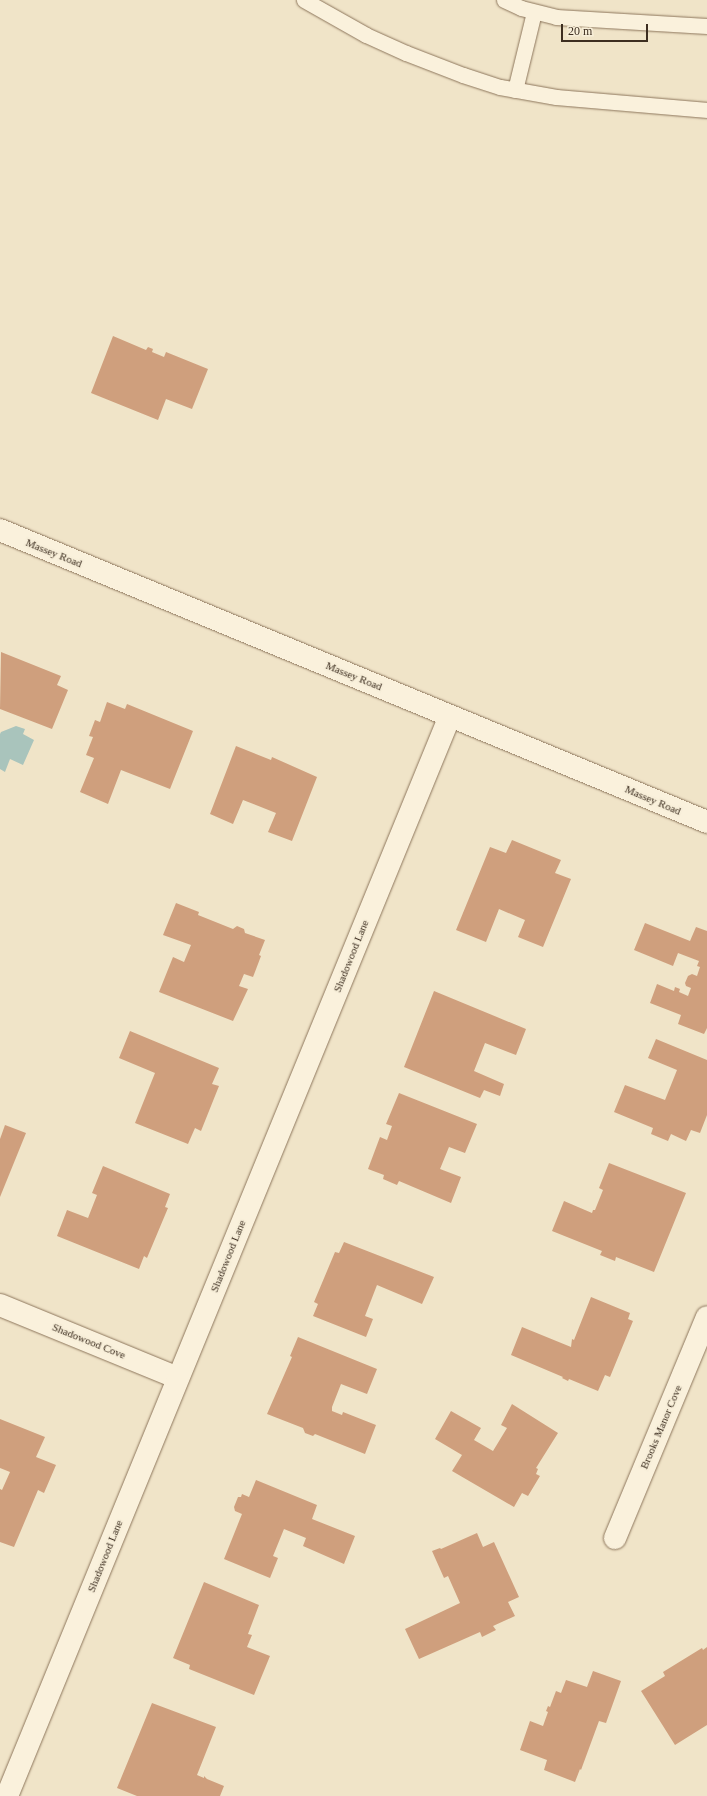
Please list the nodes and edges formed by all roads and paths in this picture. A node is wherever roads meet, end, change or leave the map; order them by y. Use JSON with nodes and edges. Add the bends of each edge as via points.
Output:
{"nodes":[{"id":1,"x":304,"y":0,"type":"edge"},
{"id":2,"x":504,"y":0,"type":"edge"},
{"id":3,"x":534,"y":12,"type":"junction"},
{"id":4,"x":707,"y":26,"type":"edge"},
{"id":5,"x":515,"y":90,"type":"junction"},
{"id":6,"x":707,"y":110,"type":"edge"},
{"id":7,"x":0,"y":530,"type":"edge"},
{"id":8,"x":450,"y":716,"type":"junction"},
{"id":9,"x":707,"y":822,"type":"edge"},
{"id":10,"x":0,"y":1305,"type":"edge"},
{"id":11,"x":707,"y":1317,"type":"edge"},
{"id":12,"x":178,"y":1378,"type":"junction"},
{"id":13,"x":614,"y":1538,"type":"dead end"},
{"id":14,"x":7,"y":1785,"type":"edge"}],
"edges":[{"from":1,"to":5,"type":"lane","via":[[366,35],[406,53],[477,80]]},
{"from":2,"to":3,"type":"lane"},
{"from":3,"to":4,"type":"lane","via":[[576,19]]},
{"from":3,"to":5,"type":"lane"},
{"from":5,"to":6,"type":"lane"},
{"from":7,"to":8,"type":"street","name":"Massey Road"},
{"from":8,"to":9,"type":"street","name":"Massey Road"},
{"from":8,"to":12,"type":"street","name":"Shadowood Lane"},
{"from":10,"to":12,"type":"street","name":"Shadowood Cove"},
{"from":11,"to":13,"type":"street","name":"Brooks Manor Cove"},
{"from":12,"to":14,"type":"street","name":"Shadowood Lane"}]}
